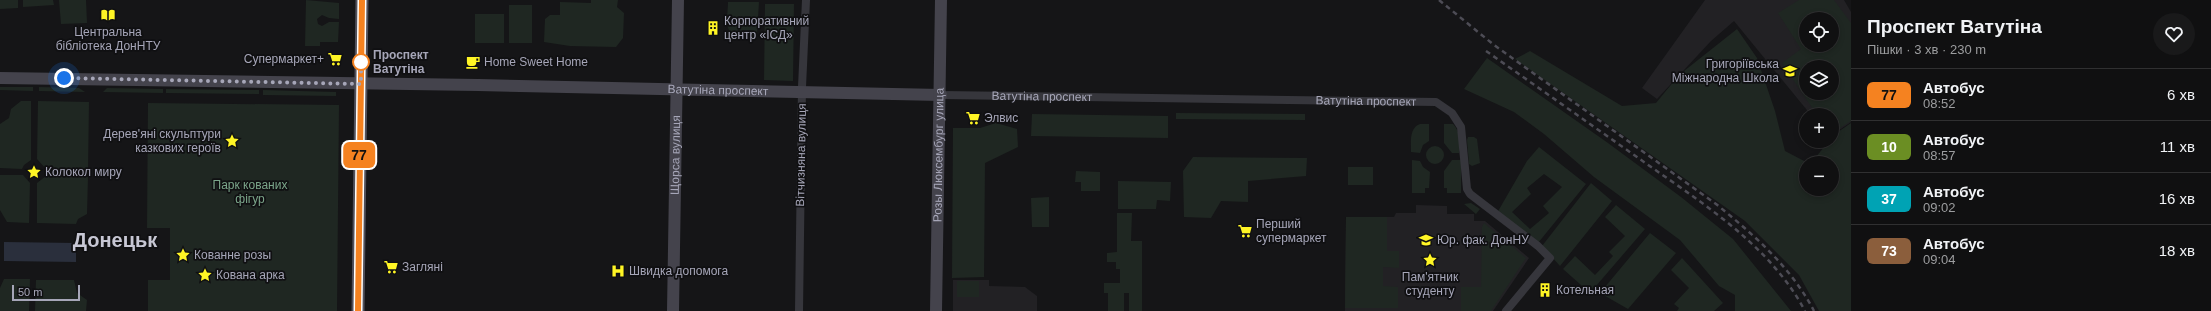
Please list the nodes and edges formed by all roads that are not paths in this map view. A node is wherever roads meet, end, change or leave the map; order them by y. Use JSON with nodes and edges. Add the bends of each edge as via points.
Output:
{"nodes":[{"id":1,"x":362,"y":0,"type":"edge"},
{"id":2,"x":678,"y":0,"type":"edge"},
{"id":3,"x":806,"y":0,"type":"edge"},
{"id":4,"x":941,"y":0,"type":"edge"},
{"id":5,"x":0,"y":78,"type":"edge"},
{"id":6,"x":361,"y":84,"type":"junction"},
{"id":7,"x":676,"y":90,"type":"junction"},
{"id":8,"x":802,"y":93,"type":"junction"},
{"id":9,"x":940,"y":95,"type":"junction"},
{"id":10,"x":358,"y":311,"type":"edge"},
{"id":11,"x":673,"y":311,"type":"edge"},
{"id":12,"x":799,"y":311,"type":"edge"},
{"id":13,"x":936,"y":311,"type":"edge"},
{"id":14,"x":1506,"y":311,"type":"edge"}],
"edges":[{"from":1,"to":6,"type":"main road"},
{"from":2,"to":7,"type":"street","name":"Щорса вулиця"},
{"from":3,"to":8,"type":"street","name":"Вітчизняна вулиця"},
{"from":4,"to":9,"type":"street","name":"Розы Люксембург улица"},
{"from":5,"to":6,"type":"street","name":"Ватутіна проспект"},
{"from":6,"to":7,"type":"street","name":"Ватутіна проспект","via":[[478,84]]},
{"from":6,"to":10,"type":"main road"},
{"from":7,"to":8,"type":"street","name":"Ватутіна проспект"},
{"from":7,"to":11,"type":"street","name":"Щорса вулиця"},
{"from":8,"to":9,"type":"street","name":"Ватутіна проспект"},
{"from":8,"to":12,"type":"street","name":"Вітчизняна вулиця"},
{"from":9,"to":13,"type":"street","name":"Розы Люксембург улица"},
{"from":9,"to":14,"type":"street","name":"Ватутіна проспект","via":[[1436,102],[1452,113],[1461,127],[1467,189],[1470,194],[1550,258]]}]}
